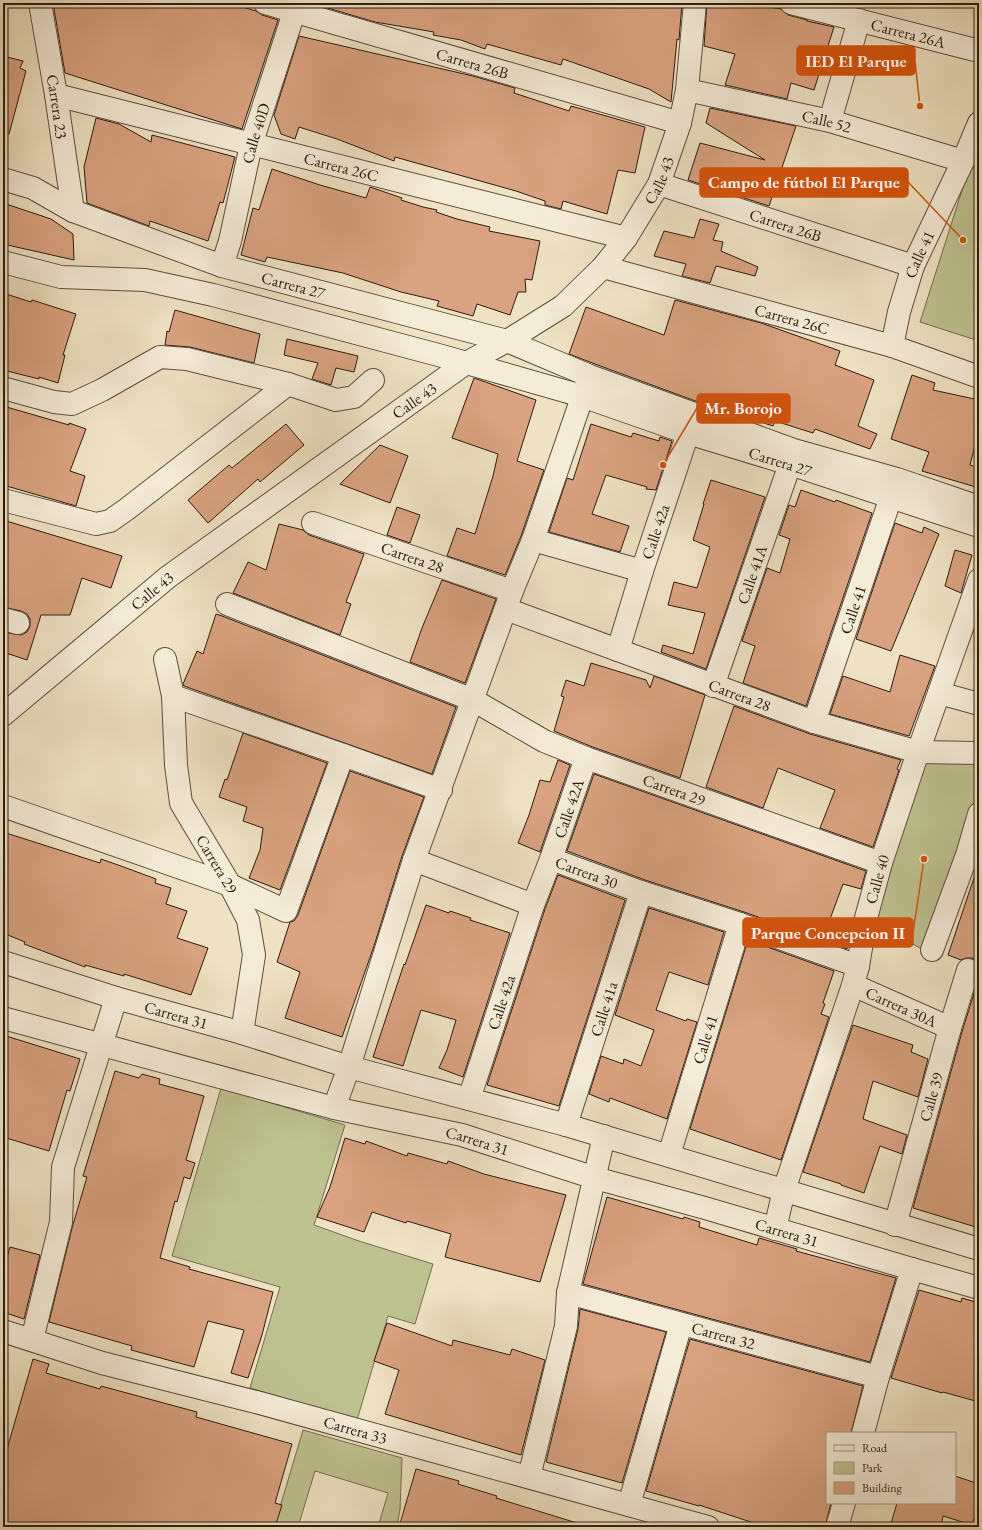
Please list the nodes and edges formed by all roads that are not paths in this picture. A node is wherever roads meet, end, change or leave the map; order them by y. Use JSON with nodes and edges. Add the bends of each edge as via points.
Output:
{"nodes":[{"id":1,"x":40,"y":3,"type":"edge"},
{"id":2,"x":265,"y":3,"type":"edge"},
{"id":3,"x":695,"y":3,"type":"edge"},
{"id":4,"x":791,"y":3,"type":"edge"},
{"id":5,"x":296,"y":7,"type":"edge"},
{"id":6,"x":859,"y":20,"type":"junction"},
{"id":7,"x":979,"y":51,"type":"edge"},
{"id":8,"x":687,"y":90,"type":"junction"},
{"id":9,"x":56,"y":95,"type":"junction"},
{"id":10,"x":830,"y":121,"type":"junction"},
{"id":11,"x":680,"y":123,"type":"junction"},
{"id":12,"x":979,"y":123,"type":"edge"},
{"id":13,"x":251,"y":145,"type":"junction"},
{"id":14,"x":963,"y":161,"type":"junction"},
{"id":15,"x":3,"y":179,"type":"edge"},
{"id":16,"x":659,"y":184,"type":"junction"},
{"id":17,"x":73,"y":211,"type":"junction"},
{"id":18,"x":626,"y":238,"type":"junction"},
{"id":19,"x":3,"y":262,"type":"edge"},
{"id":20,"x":222,"y":266,"type":"junction"},
{"id":21,"x":913,"y":266,"type":"junction"},
{"id":22,"x":603,"y":267,"type":"junction"},
{"id":23,"x":369,"y":304,"type":"junction"},
{"id":24,"x":361,"y":334,"type":"junction"},
{"id":25,"x":507,"y":341,"type":"junction"},
{"id":26,"x":892,"y":346,"type":"junction"},
{"id":27,"x":466,"y":363,"type":"junction"},
{"id":28,"x":590,"y":376,"type":"junction"},
{"id":29,"x":979,"y":377,"type":"edge"},
{"id":30,"x":374,"y":380,"type":"dead end"},
{"id":31,"x":288,"y":384,"type":"junction"},
{"id":32,"x":3,"y":388,"type":"edge"},
{"id":33,"x":582,"y":396,"type":"junction"},
{"id":34,"x":692,"y":424,"type":"junction"},
{"id":35,"x":790,"y":464,"type":"junction"},
{"id":36,"x":891,"y":497,"type":"junction"},
{"id":37,"x":3,"y":500,"type":"edge"},
{"id":38,"x":979,"y":507,"type":"edge"},
{"id":39,"x":313,"y":523,"type":"dead end"},
{"id":40,"x":979,"y":526,"type":"edge"},
{"id":41,"x":533,"y":540,"type":"junction"},
{"id":42,"x":642,"y":571,"type":"junction"},
{"id":43,"x":979,"y":580,"type":"edge"},
{"id":44,"x":509,"y":600,"type":"junction"},
{"id":45,"x":227,"y":604,"type":"dead end"},
{"id":46,"x":618,"y":650,"type":"junction"},
{"id":47,"x":165,"y":659,"type":"dead end"},
{"id":48,"x":713,"y":686,"type":"junction"},
{"id":49,"x":939,"y":693,"type":"junction"},
{"id":50,"x":173,"y":696,"type":"junction"},
{"id":51,"x":473,"y":700,"type":"junction"},
{"id":52,"x":979,"y":704,"type":"edge"},
{"id":53,"x":3,"y":715,"type":"edge"},
{"id":54,"x":814,"y":722,"type":"junction"},
{"id":55,"x":918,"y":752,"type":"junction"},
{"id":56,"x":979,"y":753,"type":"edge"},
{"id":57,"x":343,"y":755,"type":"junction"},
{"id":58,"x":586,"y":758,"type":"junction"},
{"id":59,"x":441,"y":790,"type":"junction"},
{"id":60,"x":3,"y":806,"type":"edge"},
{"id":61,"x":979,"y":814,"type":"edge"},
{"id":62,"x":973,"y":857,"type":"edge"},
{"id":63,"x":551,"y":859,"type":"junction"},
{"id":64,"x":414,"y":860,"type":"junction"},
{"id":65,"x":881,"y":863,"type":"junction"},
{"id":66,"x":230,"y":885,"type":"junction"},
{"id":67,"x":641,"y":892,"type":"junction"},
{"id":68,"x":533,"y":905,"type":"junction"},
{"id":69,"x":740,"y":924,"type":"junction"},
{"id":70,"x":932,"y":950,"type":"dead end"},
{"id":71,"x":3,"y":962,"type":"edge"},
{"id":72,"x":968,"y":970,"type":"dead end"},
{"id":73,"x":856,"y":976,"type":"junction"},
{"id":74,"x":116,"y":998,"type":"junction"},
{"id":75,"x":3,"y":1018,"type":"edge"},
{"id":76,"x":950,"y":1028,"type":"junction"},
{"id":77,"x":242,"y":1033,"type":"junction"},
{"id":78,"x":101,"y":1045,"type":"junction"},
{"id":79,"x":349,"y":1067,"type":"junction"},
{"id":80,"x":469,"y":1100,"type":"junction"},
{"id":81,"x":334,"y":1108,"type":"junction"},
{"id":82,"x":566,"y":1125,"type":"junction"},
{"id":83,"x":604,"y":1136,"type":"junction"},
{"id":84,"x":669,"y":1155,"type":"junction"},
{"id":85,"x":595,"y":1178,"type":"junction"},
{"id":86,"x":784,"y":1190,"type":"junction"},
{"id":87,"x":895,"y":1225,"type":"junction"},
{"id":88,"x":776,"y":1229,"type":"junction"},
{"id":89,"x":979,"y":1249,"type":"edge"},
{"id":90,"x":912,"y":1270,"type":"junction"},
{"id":91,"x":979,"y":1288,"type":"edge"},
{"id":92,"x":568,"y":1293,"type":"junction"},
{"id":93,"x":680,"y":1324,"type":"junction"},
{"id":94,"x":3,"y":1331,"type":"edge"},
{"id":95,"x":32,"y":1340,"type":"junction"},
{"id":96,"x":878,"y":1377,"type":"junction"},
{"id":97,"x":863,"y":1432,"type":"edge"},
{"id":98,"x":529,"y":1477,"type":"junction"},
{"id":99,"x":844,"y":1504,"type":"edge"},
{"id":100,"x":629,"y":1505,"type":"junction"},
{"id":101,"x":708,"y":1527,"type":"edge"},
{"id":102,"x":837,"y":1527,"type":"edge"}],
"edges":[{"from":1,"to":9,"type":"street","name":"Carrera 23"},
{"from":2,"to":5,"type":"street","name":"Carrera 26B"},
{"from":3,"to":8,"type":"street","name":"Calle 43"},
{"from":4,"to":6,"type":"street","name":"Carrera 26A"},
{"from":5,"to":11,"type":"street","name":"Carrera 26B"},
{"from":5,"to":13,"type":"street","name":"Calle 40D"},
{"from":6,"to":7,"type":"street","name":"Carrera 26A"},
{"from":6,"to":10,"type":"street"},
{"from":8,"to":10,"type":"street","name":"Calle 52"},
{"from":8,"to":11,"type":"street","name":"Calle 43"},
{"from":9,"to":13,"type":"street","name":"Carrera 26C"},
{"from":9,"to":17,"type":"street","name":"Carrera 23"},
{"from":10,"to":14,"type":"street","name":"Calle 52"},
{"from":11,"to":16,"type":"street","name":"Calle 43"},
{"from":12,"to":14,"type":"street","name":"Calle 41"},
{"from":13,"to":18,"type":"street","name":"Carrera 26C"},
{"from":13,"to":20,"type":"street","name":"Calle 40D"},
{"from":14,"to":21,"type":"street","name":"Calle 41"},
{"from":15,"to":17,"type":"street","name":"Carrera 27","via":[[33,188]]},
{"from":16,"to":18,"type":"street","name":"Calle 43"},
{"from":16,"to":21,"type":"street","name":"Carrera 26B"},
{"from":17,"to":20,"type":"street","name":"Carrera 27"},
{"from":18,"to":22,"type":"street","name":"Calle 43"},
{"from":19,"to":24,"type":"street","name":"Carrera 27","via":[[61,277],[145,280]]},
{"from":20,"to":23,"type":"street","name":"Carrera 27"},
{"from":21,"to":26,"type":"street","name":"Calle 41"},
{"from":22,"to":25,"type":"street","name":"Calle 43","via":[[563,306]]},
{"from":22,"to":26,"type":"street","name":"Carrera 26C"},
{"from":23,"to":24,"type":"street"},
{"from":23,"to":25,"type":"street","name":"Carrera 27"},
{"from":24,"to":27,"type":"street","name":"Carrera 27"},
{"from":25,"to":27,"type":"street","name":"Calle 43"},
{"from":25,"to":28,"type":"street","name":"Carrera 27"},
{"from":26,"to":29,"type":"street","name":"Carrera 26C"},
{"from":27,"to":33,"type":"street","name":"Carrera 27"},
{"from":27,"to":53,"type":"street","name":"Calle 43","via":[[168,577]]},
{"from":28,"to":33,"type":"street"},
{"from":28,"to":34,"type":"street","name":"Carrera 27"},
{"from":30,"to":31,"type":"street","via":[[354,397],[336,400]]},
{"from":31,"to":32,"type":"street","via":[[187,360],[160,357],[72,404],[54,402]]},
{"from":31,"to":37,"type":"street","via":[[110,521],[96,524]]},
{"from":33,"to":34,"type":"street","name":"Carrera 27"},
{"from":33,"to":41,"type":"street"},
{"from":34,"to":35,"type":"street","name":"Carrera 27"},
{"from":34,"to":38,"type":"street","name":"Carrera 27","via":[[897,478]]},
{"from":34,"to":42,"type":"street","name":"Calle 42a"},
{"from":35,"to":36,"type":"street","name":"Carrera 27"},
{"from":35,"to":48,"type":"street","name":"Calle 41A"},
{"from":36,"to":40,"type":"street","name":"Carrera 27"},
{"from":36,"to":54,"type":"street","name":"Calle 41"},
{"from":39,"to":44,"type":"street","name":"Carrera 28"},
{"from":41,"to":42,"type":"street"},
{"from":41,"to":44,"type":"street"},
{"from":42,"to":46,"type":"street","name":"Calle 42a"},
{"from":43,"to":49,"type":"street","name":"Calle 40"},
{"from":44,"to":46,"type":"street","name":"Carrera 28"},
{"from":44,"to":51,"type":"street"},
{"from":45,"to":51,"type":"street","name":"Carrera 29"},
{"from":46,"to":48,"type":"street","name":"Carrera 28"},
{"from":47,"to":50,"type":"street","name":"Carrera 29"},
{"from":48,"to":54,"type":"street","name":"Carrera 28"},
{"from":49,"to":52,"type":"street"},
{"from":49,"to":55,"type":"street","name":"Calle 40"},
{"from":50,"to":57,"type":"street"},
{"from":50,"to":66,"type":"street","name":"Carrera 29","via":[[176,765],[181,803]]},
{"from":51,"to":58,"type":"street","name":"Carrera 29","via":[[544,741]]},
{"from":51,"to":59,"type":"street"},
{"from":54,"to":55,"type":"street","name":"Carrera 28"},
{"from":55,"to":56,"type":"street","name":"Carrera 28"},
{"from":55,"to":65,"type":"street","name":"Calle 40"},
{"from":57,"to":59,"type":"street"},
{"from":57,"to":66,"type":"street","via":[[286,910]]},
{"from":58,"to":63,"type":"street","name":"Calle 42A"},
{"from":58,"to":65,"type":"street","name":"Carrera 29"},
{"from":59,"to":64,"type":"street"},
{"from":60,"to":66,"type":"street"},
{"from":61,"to":62,"type":"street"},
{"from":62,"to":70,"type":"street"},
{"from":63,"to":67,"type":"street","name":"Carrera 30"},
{"from":63,"to":68,"type":"street","name":"Carrera 30"},
{"from":64,"to":68,"type":"street"},
{"from":64,"to":79,"type":"street"},
{"from":65,"to":73,"type":"street","name":"Calle 40","via":[[866,918]]},
{"from":66,"to":77,"type":"street","name":"Carrera 29","via":[[248,920],[254,955]]},
{"from":67,"to":69,"type":"street","name":"Carrera 30"},
{"from":67,"to":82,"type":"street","name":"Calle 41a"},
{"from":68,"to":80,"type":"street","name":"Calle 42a"},
{"from":69,"to":73,"type":"street","name":"Carrera 30"},
{"from":69,"to":84,"type":"street","name":"Calle 41"},
{"from":71,"to":74,"type":"street","name":"Carrera 31"},
{"from":72,"to":76,"type":"street","name":"Calle 39"},
{"from":73,"to":76,"type":"street","name":"Carrera 30A"},
{"from":73,"to":86,"type":"street","name":"Calle 40"},
{"from":74,"to":77,"type":"street","name":"Carrera 31"},
{"from":74,"to":78,"type":"street"},
{"from":75,"to":78,"type":"street","name":"Carrera 31"},
{"from":76,"to":87,"type":"street","name":"Calle 39"},
{"from":77,"to":79,"type":"street","name":"Carrera 31"},
{"from":78,"to":81,"type":"street","name":"Carrera 31"},
{"from":78,"to":95,"type":"street","via":[[63,1167],[60,1222]]},
{"from":79,"to":80,"type":"street","name":"Carrera 31"},
{"from":79,"to":81,"type":"street"},
{"from":80,"to":82,"type":"street","name":"Carrera 31"},
{"from":81,"to":85,"type":"street","name":"Carrera 31","via":[[462,1135]]},
{"from":82,"to":83,"type":"street","name":"Carrera 31"},
{"from":83,"to":84,"type":"street","name":"Carrera 31"},
{"from":83,"to":85,"type":"street"},
{"from":84,"to":86,"type":"street","name":"Carrera 31"},
{"from":85,"to":88,"type":"street","name":"Carrera 31"},
{"from":85,"to":92,"type":"street"},
{"from":86,"to":87,"type":"street","name":"Carrera 31"},
{"from":86,"to":88,"type":"street","name":"Calle 40"},
{"from":87,"to":89,"type":"street","name":"Carrera 31"},
{"from":88,"to":90,"type":"street","name":"Carrera 31"},
{"from":90,"to":91,"type":"street","name":"Carrera 31"},
{"from":90,"to":96,"type":"street"},
{"from":92,"to":93,"type":"street","name":"Carrera 32"},
{"from":92,"to":98,"type":"street","via":[[566,1326]]},
{"from":93,"to":96,"type":"street","name":"Carrera 32"},
{"from":93,"to":100,"type":"street"},
{"from":94,"to":95,"type":"street","name":"Carrera 33"},
{"from":95,"to":98,"type":"street","name":"Carrera 33","via":[[102,1362]]},
{"from":96,"to":97,"type":"street"},
{"from":98,"to":100,"type":"street","name":"Carrera 33"},
{"from":99,"to":102,"type":"street"},
{"from":100,"to":101,"type":"street","name":"Carrera 33"}]}
